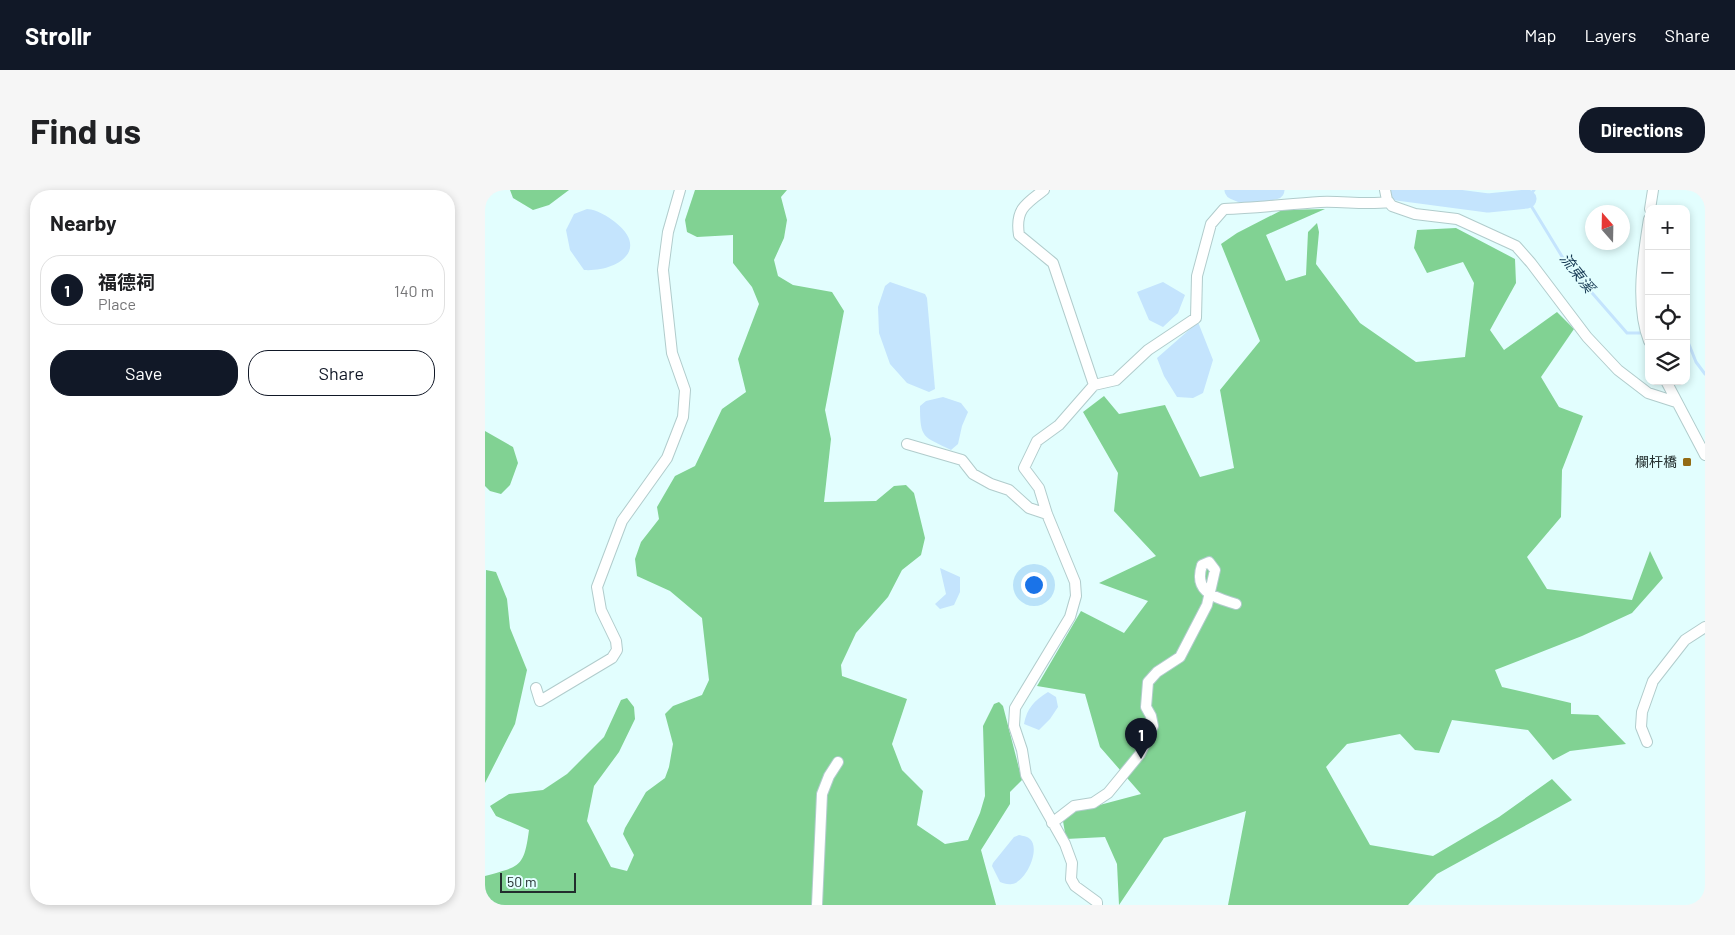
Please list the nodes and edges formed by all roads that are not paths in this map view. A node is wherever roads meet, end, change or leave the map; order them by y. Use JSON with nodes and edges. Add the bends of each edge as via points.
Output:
{"nodes":[{"id":1,"x":680,"y":190,"type":"edge"},
{"id":2,"x":1044,"y":190,"type":"edge"},
{"id":3,"x":1653,"y":190,"type":"edge"},
{"id":4,"x":1387,"y":197,"type":"edge"},
{"id":5,"x":1651,"y":205,"type":"edge"},
{"id":6,"x":1645,"y":250,"type":"edge"},
{"id":7,"x":1645,"y":326,"type":"edge"},
{"id":8,"x":1094,"y":385,"type":"junction"},
{"id":9,"x":1668,"y":385,"type":"edge"},
{"id":10,"x":1676,"y":402,"type":"junction"},
{"id":11,"x":907,"y":444,"type":"dead end"},
{"id":12,"x":1705,"y":455,"type":"edge"},
{"id":13,"x":1047,"y":514,"type":"junction"},
{"id":14,"x":1236,"y":604,"type":"dead end"},
{"id":15,"x":1705,"y":627,"type":"edge"},
{"id":16,"x":536,"y":688,"type":"dead end"},
{"id":17,"x":1647,"y":742,"type":"dead end"},
{"id":18,"x":838,"y":762,"type":"dead end"},
{"id":19,"x":1052,"y":823,"type":"junction"},
{"id":20,"x":817,"y":905,"type":"edge"},
{"id":21,"x":1097,"y":905,"type":"edge"}],
"edges":[{"from":1,"to":16,"type":"street","via":[[668,232],[663,270],[673,353],[685,390],[683,417],[667,458],[622,521],[597,587],[601,610],[617,650],[612,658],[540,700]]},
{"from":2,"to":8,"type":"street","via":[[1025,205],[1017,221],[1019,235],[1053,263]]},
{"from":3,"to":5,"type":"street"},
{"from":4,"to":8,"type":"street","via":[[1374,204],[1321,202],[1224,209],[1211,224],[1197,276],[1196,318],[1148,350],[1116,380]]},
{"from":4,"to":10,"type":"street","via":[[1391,206],[1415,214],[1457,219],[1516,246],[1587,337],[1618,370],[1648,393]]},
{"from":6,"to":7,"type":"street","via":[[1642,277]]},
{"from":8,"to":13,"type":"street","via":[[1059,426],[1037,441],[1024,468],[1039,488]]},
{"from":9,"to":10,"type":"street"},
{"from":10,"to":12,"type":"street"},
{"from":11,"to":13,"type":"street","via":[[962,460],[973,474],[1009,490],[1029,508]]},
{"from":13,"to":19,"type":"street","via":[[1075,582],[1076,596],[1070,617],[1015,708],[1013,726],[1022,750],[1026,775]]},
{"from":14,"to":19,"type":"street","via":[[1209,595],[1180,657],[1148,682],[1146,707],[1153,726],[1141,754],[1107,793],[1093,803],[1074,806]]},
{"from":15,"to":17,"type":"street","via":[[1685,640],[1653,681],[1642,712],[1641,727]]},
{"from":18,"to":20,"type":"street","via":[[821,794]]},
{"from":19,"to":21,"type":"street","via":[[1065,844],[1071,863],[1071,879]]}]}
